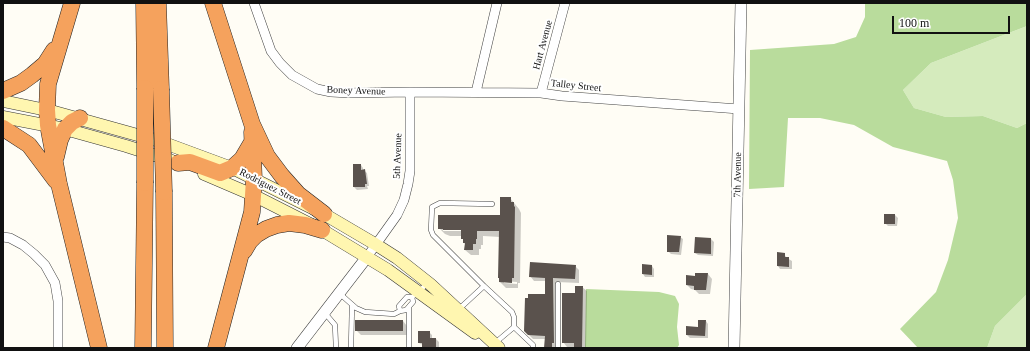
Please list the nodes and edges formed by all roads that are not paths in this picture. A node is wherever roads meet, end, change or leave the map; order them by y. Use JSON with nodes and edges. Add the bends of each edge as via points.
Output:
{"nodes":[{"id":1,"x":72,"y":3,"type":"edge"},
{"id":2,"x":144,"y":3,"type":"edge"},
{"id":3,"x":158,"y":3,"type":"edge"},
{"id":4,"x":213,"y":3,"type":"edge"},
{"id":5,"x":254,"y":3,"type":"edge"},
{"id":6,"x":497,"y":3,"type":"edge"},
{"id":7,"x":565,"y":3,"type":"edge"},
{"id":8,"x":741,"y":3,"type":"edge"},
{"id":9,"x":60,"y":43,"type":"junction"},
{"id":10,"x":3,"y":91,"type":"edge"},
{"id":11,"x":410,"y":92,"type":"junction"},
{"id":12,"x":476,"y":92,"type":"junction"},
{"id":13,"x":542,"y":93,"type":"junction"},
{"id":14,"x":3,"y":101,"type":"edge"},
{"id":15,"x":739,"y":109,"type":"junction"},
{"id":16,"x":3,"y":117,"type":"edge"},
{"id":17,"x":47,"y":117,"type":"junction"},
{"id":18,"x":80,"y":118,"type":"junction"},
{"id":19,"x":252,"y":124,"type":"junction"},
{"id":20,"x":3,"y":128,"type":"edge"},
{"id":21,"x":65,"y":129,"type":"junction"},
{"id":22,"x":252,"y":142,"type":"junction"},
{"id":23,"x":178,"y":164,"type":"junction"},
{"id":24,"x":56,"y":167,"type":"junction"},
{"id":25,"x":232,"y":168,"type":"junction"},
{"id":26,"x":59,"y":184,"type":"junction"},
{"id":27,"x":253,"y":187,"type":"junction"},
{"id":28,"x":492,"y":204,"type":"dead end"},
{"id":29,"x":324,"y":214,"type":"junction"},
{"id":30,"x":322,"y":230,"type":"junction"},
{"id":31,"x":3,"y":237,"type":"edge"},
{"id":32,"x":376,"y":244,"type":"junction"},
{"id":33,"x":367,"y":257,"type":"junction"},
{"id":34,"x":238,"y":261,"type":"junction"},
{"id":35,"x":428,"y":282,"type":"junction"},
{"id":36,"x":558,"y":284,"type":"dead end"},
{"id":37,"x":484,"y":286,"type":"junction"},
{"id":38,"x":339,"y":293,"type":"junction"},
{"id":39,"x":415,"y":295,"type":"junction"},
{"id":40,"x":352,"y":305,"type":"junction"},
{"id":41,"x":409,"y":307,"type":"junction"},
{"id":42,"x":400,"y":311,"type":"junction"},
{"id":43,"x":324,"y":312,"type":"junction"},
{"id":44,"x":455,"y":313,"type":"junction"},
{"id":45,"x":514,"y":327,"type":"junction"},
{"id":46,"x":496,"y":346,"type":"edge"},
{"id":47,"x":58,"y":348,"type":"edge"},
{"id":48,"x":99,"y":348,"type":"edge"},
{"id":49,"x":143,"y":348,"type":"edge"},
{"id":50,"x":165,"y":348,"type":"edge"},
{"id":51,"x":216,"y":348,"type":"edge"},
{"id":52,"x":297,"y":348,"type":"edge"},
{"id":53,"x":336,"y":348,"type":"edge"},
{"id":54,"x":351,"y":348,"type":"edge"},
{"id":55,"x":409,"y":348,"type":"edge"},
{"id":56,"x":533,"y":348,"type":"edge"},
{"id":57,"x":558,"y":348,"type":"edge"},
{"id":58,"x":734,"y":348,"type":"edge"}],
"edges":[{"from":1,"to":9,"type":"highway"},
{"from":2,"to":49,"type":"highway","bridge":true},
{"from":3,"to":50,"type":"highway","bridge":true,"via":[[164,192]]},
{"from":4,"to":19,"type":"highway"},
{"from":5,"to":11,"type":"street","name":"Boney Avenue","via":[[271,51],[292,75],[303,82],[331,92]]},
{"from":6,"to":12,"type":"street"},
{"from":7,"to":13,"type":"street","name":"Hart Avenue"},
{"from":8,"to":15,"type":"street","name":"7th Avenue"},
{"from":9,"to":10,"type":"highway","via":[[45,64],[32,76]]},
{"from":9,"to":17,"type":"highway","via":[[48,84]]},
{"from":11,"to":12,"type":"street","name":"Talley Street"},
{"from":11,"to":32,"type":"street","name":"5th Avenue","via":[[408,184],[397,215]]},
{"from":12,"to":13,"type":"street","name":"Talley Street"},
{"from":13,"to":15,"type":"street","name":"Talley Street"},
{"from":14,"to":17,"type":"main road","name":"Rodriguez Street"},
{"from":15,"to":58,"type":"street","name":"7th Avenue"},
{"from":16,"to":17,"type":"main road","name":"Rodriguez Street"},
{"from":17,"to":18,"type":"main road","name":"Rodriguez Street"},
{"from":17,"to":21,"type":"main road","name":"Rodriguez Street"},
{"from":17,"to":24,"type":"highway"},
{"from":18,"to":21,"type":"highway"},
{"from":18,"to":25,"type":"main road","name":"Rodriguez Street","via":[[159,141]]},
{"from":19,"to":22,"type":"highway"},
{"from":19,"to":29,"type":"highway","via":[[267,156],[282,176],[298,194]]},
{"from":20,"to":26,"type":"highway","via":[[29,145]]},
{"from":21,"to":23,"type":"main road","name":"Rodriguez Street"},
{"from":21,"to":24,"type":"highway","via":[[60,140]]},
{"from":22,"to":25,"type":"highway","via":[[242,160]]},
{"from":22,"to":27,"type":"highway"},
{"from":23,"to":25,"type":"highway","via":[[190,162],[220,173]]},
{"from":23,"to":27,"type":"main road","name":"Rodriguez Street"},
{"from":24,"to":26,"type":"highway"},
{"from":25,"to":27,"type":"main road","name":"Rodriguez Street"},
{"from":26,"to":48,"type":"highway"},
{"from":27,"to":29,"type":"main road","name":"Rodriguez Street"},
{"from":27,"to":30,"type":"main road","name":"Rodriguez Street"},
{"from":27,"to":34,"type":"highway","via":[[252,212]]},
{"from":28,"to":37,"type":"lane","via":[[440,203],[432,207],[433,235]]},
{"from":29,"to":32,"type":"main road","name":"Rodriguez Street"},
{"from":30,"to":33,"type":"main road","name":"Rodriguez Street"},
{"from":30,"to":34,"type":"highway","via":[[289,223],[271,227],[253,238]]},
{"from":31,"to":47,"type":"street","via":[[23,245],[34,254],[45,265],[55,283],[58,301]]},
{"from":32,"to":33,"type":"street","name":"5th Avenue"},
{"from":32,"to":35,"type":"main road","name":"Rodriguez Street"},
{"from":33,"to":38,"type":"street"},
{"from":33,"to":39,"type":"main road","name":"Rodriguez Street","via":[[388,270]]},
{"from":34,"to":51,"type":"highway"},
{"from":35,"to":39,"type":"lane"},
{"from":35,"to":44,"type":"main road","name":"Rodriguez Street"},
{"from":36,"to":57,"type":"lane"},
{"from":37,"to":44,"type":"lane"},
{"from":37,"to":45,"type":"lane","via":[[512,312]]},
{"from":38,"to":40,"type":"lane"},
{"from":38,"to":43,"type":"street"},
{"from":39,"to":41,"type":"lane"},
{"from":39,"to":42,"type":"lane","via":[[407,297],[399,306]]},
{"from":39,"to":44,"type":"main road","name":"Rodriguez Street"},
{"from":40,"to":42,"type":"lane","via":[[365,312],[394,314]]},
{"from":40,"to":54,"type":"lane"},
{"from":41,"to":42,"type":"lane"},
{"from":41,"to":55,"type":"lane"},
{"from":43,"to":52,"type":"street"},
{"from":43,"to":53,"type":"lane","via":[[335,325]]},
{"from":44,"to":46,"type":"main road","name":"Rodriguez Street"},
{"from":45,"to":46,"type":"lane"},
{"from":45,"to":56,"type":"lane","via":[[533,345]]}]}
